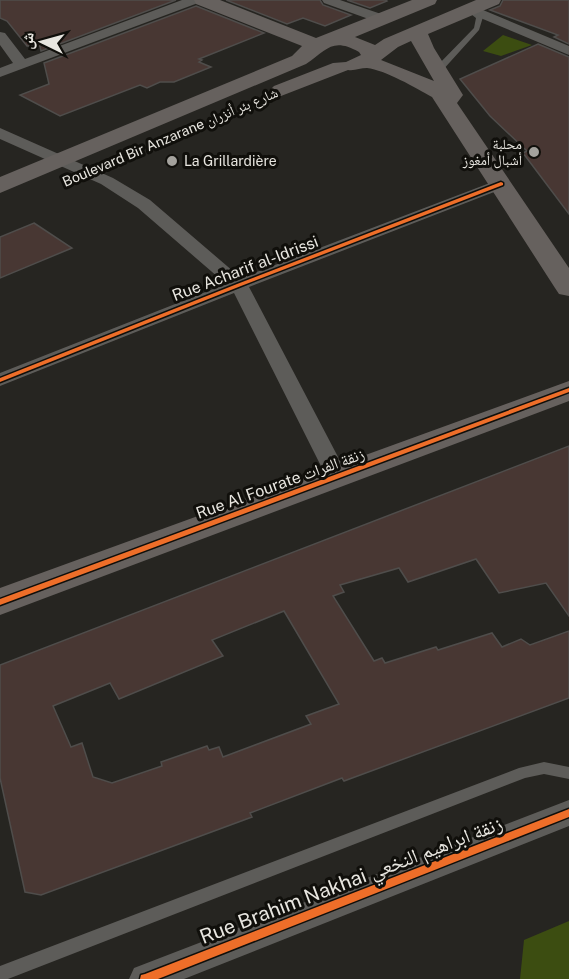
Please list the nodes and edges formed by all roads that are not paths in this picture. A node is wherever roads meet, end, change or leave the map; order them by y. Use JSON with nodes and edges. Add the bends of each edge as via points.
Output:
{"nodes":[{"id":1,"x":194,"y":0,"type":"edge"},
{"id":2,"x":203,"y":0,"type":"edge"},
{"id":3,"x":328,"y":0,"type":"edge"},
{"id":4,"x":428,"y":0,"type":"edge"},
{"id":5,"x":492,"y":0,"type":"edge"},
{"id":6,"x":470,"y":10,"type":"junction"},
{"id":7,"x":382,"y":19,"type":"junction"},
{"id":8,"x":418,"y":32,"type":"junction"},
{"id":9,"x":0,"y":36,"type":"edge"},
{"id":10,"x":569,"y":39,"type":"edge"},
{"id":11,"x":550,"y":42,"type":"junction"},
{"id":12,"x":317,"y":47,"type":"junction"},
{"id":13,"x":569,"y":51,"type":"edge"},
{"id":14,"x":368,"y":58,"type":"junction"},
{"id":15,"x":22,"y":65,"type":"junction"},
{"id":16,"x":340,"y":67,"type":"junction"},
{"id":17,"x":438,"y":70,"type":"junction"},
{"id":18,"x":0,"y":73,"type":"edge"},
{"id":19,"x":447,"y":101,"type":"junction"},
{"id":20,"x":0,"y":133,"type":"edge"},
{"id":21,"x":59,"y":161,"type":"junction"},
{"id":22,"x":84,"y":172,"type":"junction"},
{"id":23,"x":501,"y":184,"type":"junction"},
{"id":24,"x":0,"y":186,"type":"edge"},
{"id":25,"x":0,"y":208,"type":"edge"},
{"id":26,"x":239,"y":285,"type":"junction"},
{"id":27,"x":569,"y":288,"type":"edge"},
{"id":28,"x":0,"y":380,"type":"edge"},
{"id":29,"x":569,"y":390,"type":"edge"},
{"id":30,"x":338,"y":476,"type":"junction"},
{"id":31,"x":0,"y":602,"type":"edge"},
{"id":32,"x":569,"y":773,"type":"edge"},
{"id":33,"x":569,"y":813,"type":"edge"},
{"id":34,"x":0,"y":975,"type":"edge"},
{"id":35,"x":145,"y":979,"type":"edge"}],
"edges":[{"from":1,"to":15,"type":"street"},
{"from":2,"to":12,"type":"main road"},
{"from":3,"to":7,"type":"street"},
{"from":4,"to":7,"type":"main road","name":"Boulevard Bir Anzarane شارع بئر أنزران"},
{"from":5,"to":6,"type":"main road"},
{"from":6,"to":8,"type":"main road"},
{"from":6,"to":11,"type":"street"},
{"from":6,"to":17,"type":"lane","via":[[480,17],[477,29]]},
{"from":7,"to":12,"type":"main road","name":"Boulevard Bir Anzarane شارع بئر أنزران"},
{"from":8,"to":14,"type":"main road"},
{"from":8,"to":17,"type":"main road"},
{"from":9,"to":15,"type":"street"},
{"from":10,"to":11,"type":"street"},
{"from":11,"to":13,"type":"street"},
{"from":12,"to":14,"type":"main road","via":[[358,44],[368,48]]},
{"from":12,"to":16,"type":"main road","via":[[318,62]]},
{"from":12,"to":21,"type":"main road","name":"Boulevard Bir Anzarane شارع بئر أنزران","via":[[299,60]]},
{"from":14,"to":16,"type":"main road","name":"Boulevard Bir Anzarane شارع بئر أنزران"},
{"from":14,"to":19,"type":"main road","via":[[427,84]]},
{"from":15,"to":18,"type":"street"},
{"from":16,"to":22,"type":"main road","name":"Boulevard Bir Anzarane شارع بئر أنزران"},
{"from":17,"to":19,"type":"main road","via":[[452,95]]},
{"from":19,"to":23,"type":"main road"},
{"from":20,"to":21,"type":"street"},
{"from":21,"to":22,"type":"street"},
{"from":21,"to":24,"type":"main road","name":"Boulevard Bir Anzarane شارع بئر أنزران"},
{"from":22,"to":25,"type":"main road","name":"Boulevard Bir Anzarane شارع بئر أنزران"},
{"from":22,"to":26,"type":"street","via":[[144,204]]},
{"from":23,"to":26,"type":"street","name":"Rue Acharif al-Idrissi"},
{"from":23,"to":27,"type":"main road"},
{"from":26,"to":28,"type":"street","name":"Rue Acharif al-Idrissi"},
{"from":26,"to":30,"type":"street"},
{"from":29,"to":30,"type":"main road","name":"Rue Al Fourate زنقة الفرات"},
{"from":30,"to":31,"type":"main road","name":"Rue Al Fourate زنقة الفرات"},
{"from":32,"to":34,"type":"lane","via":[[544,768],[524,772]]},
{"from":33,"to":35,"type":"street","name":"Rue Brahim Nakhai زنقة ابراهيم النخعي"}]}
